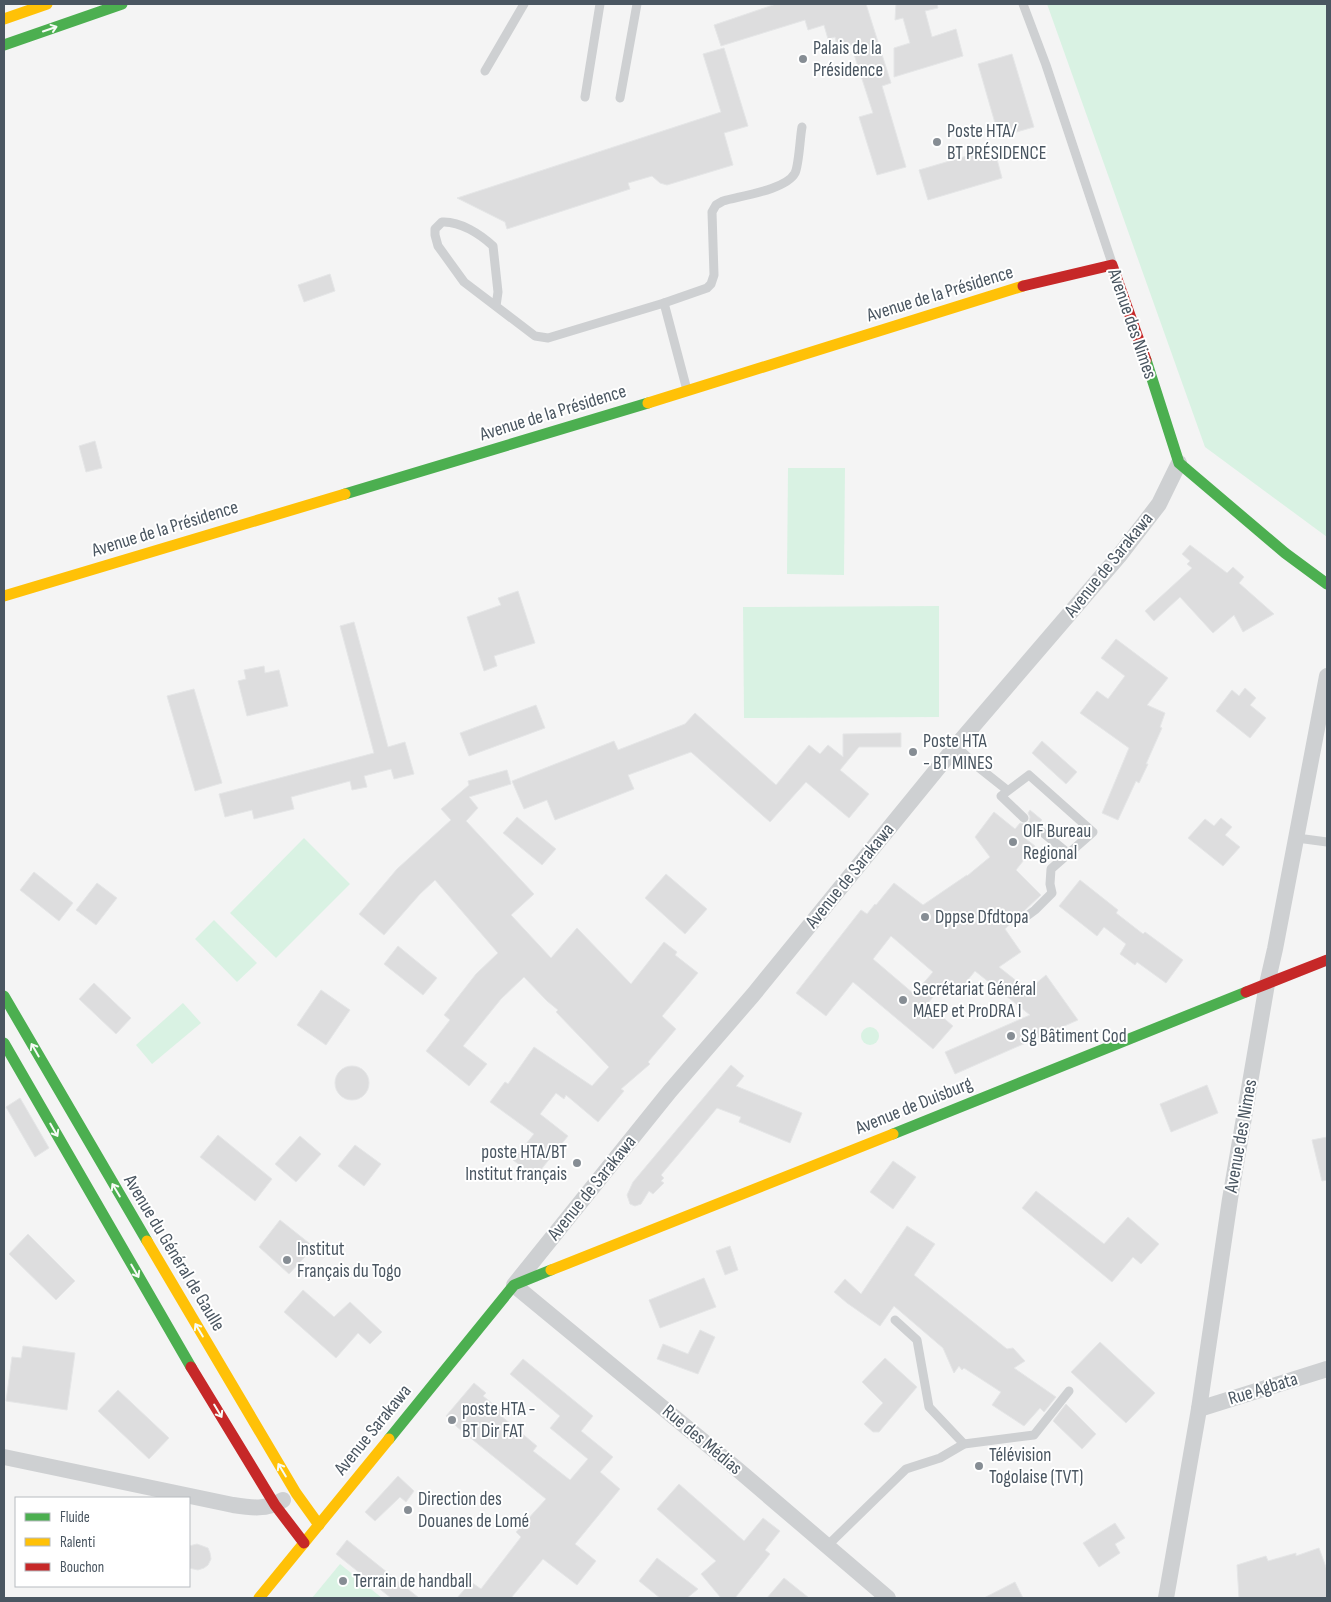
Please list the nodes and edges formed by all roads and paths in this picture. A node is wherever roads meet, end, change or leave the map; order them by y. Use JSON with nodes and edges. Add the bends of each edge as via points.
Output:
{"nodes":[{"id":1,"x":47,"y":4,"type":"edge"},
{"id":2,"x":122,"y":4,"type":"edge"},
{"id":3,"x":524,"y":4,"type":"edge"},
{"id":4,"x":600,"y":4,"type":"edge"},
{"id":5,"x":637,"y":4,"type":"edge"},
{"id":6,"x":1022,"y":4,"type":"edge"},
{"id":7,"x":4,"y":19,"type":"edge"},
{"id":8,"x":4,"y":45,"type":"edge"},
{"id":9,"x":485,"y":71,"type":"dead end"},
{"id":10,"x":585,"y":97,"type":"dead end"},
{"id":11,"x":620,"y":98,"type":"dead end"},
{"id":12,"x":802,"y":127,"type":"dead end"},
{"id":13,"x":1112,"y":265,"type":"junction"},
{"id":14,"x":664,"y":303,"type":"junction"},
{"id":15,"x":496,"y":306,"type":"junction"},
{"id":16,"x":688,"y":391,"type":"junction"},
{"id":17,"x":1179,"y":463,"type":"junction"},
{"id":18,"x":1326,"y":581,"type":"edge"},
{"id":19,"x":4,"y":596,"type":"edge"},
{"id":20,"x":1327,"y":676,"type":"edge"},
{"id":21,"x":956,"y":746,"type":"junction"},
{"id":22,"x":1007,"y":790,"type":"junction"},
{"id":23,"x":1024,"y":818,"type":"dead end"},
{"id":24,"x":1036,"y":827,"type":"dead end"},
{"id":25,"x":1297,"y":838,"type":"junction"},
{"id":26,"x":1327,"y":842,"type":"edge"},
{"id":27,"x":1069,"y":854,"type":"junction"},
{"id":28,"x":1023,"y":919,"type":"dead end"},
{"id":29,"x":1327,"y":960,"type":"edge"},
{"id":30,"x":1267,"y":984,"type":"junction"},
{"id":31,"x":4,"y":996,"type":"edge"},
{"id":32,"x":4,"y":1043,"type":"edge"},
{"id":33,"x":50,"y":1100,"type":"junction"},
{"id":34,"x":83,"y":1133,"type":"junction"},
{"id":35,"x":64,"y":1146,"type":"junction"},
{"id":36,"x":514,"y":1284,"type":"junction"},
{"id":37,"x":895,"y":1320,"type":"dead end"},
{"id":38,"x":1327,"y":1369,"type":"edge"},
{"id":39,"x":1069,"y":1391,"type":"dead end"},
{"id":40,"x":1198,"y":1409,"type":"junction"},
{"id":41,"x":964,"y":1444,"type":"junction"},
{"id":42,"x":4,"y":1457,"type":"edge"},
{"id":43,"x":296,"y":1493,"type":"junction"},
{"id":44,"x":275,"y":1505,"type":"junction"},
{"id":45,"x":320,"y":1525,"type":"junction"},
{"id":46,"x":304,"y":1543,"type":"junction"},
{"id":47,"x":827,"y":1546,"type":"junction"},
{"id":48,"x":259,"y":1598,"type":"edge"},
{"id":49,"x":888,"y":1598,"type":"edge"},
{"id":50,"x":1166,"y":1598,"type":"edge"}],
"edges":[{"from":1,"to":7,"type":"main road"},
{"from":8,"to":2,"type":"main road","one_way":true},
{"from":3,"to":9,"type":"lane"},
{"from":4,"to":10,"type":"lane"},
{"from":5,"to":11,"type":"lane"},
{"from":6,"to":13,"type":"lane","name":"Avenue des Nimes"},
{"from":12,"to":14,"type":"lane","via":[[795,173],[789,181],[716,205],[712,212],[714,275],[711,284]]},
{"from":13,"to":16,"type":"main road","name":"Avenue de la Présidence","via":[[1025,286]]},
{"from":13,"to":17,"type":"main road","name":"Avenue des Nimes"},
{"from":14,"to":15,"type":"lane","via":[[548,338],[535,336]]},
{"from":14,"to":16,"type":"lane"},
{"from":15,"to":15,"type":"lane","via":[[498,292],[493,246],[482,236],[451,221],[442,222],[435,230],[438,246],[464,282]]},
{"from":16,"to":19,"type":"main road","name":"Avenue de la Présidence"},
{"from":17,"to":18,"type":"main road","via":[[1285,553]]},
{"from":17,"to":21,"type":"street","name":"Avenue de Sarakawa","via":[[1159,504],[1119,556]]},
{"from":20,"to":25,"type":"street","name":"Avenue des Nimes"},
{"from":21,"to":22,"type":"lane"},
{"from":21,"to":36,"type":"street","name":"Avenue de Sarakawa"},
{"from":22,"to":23,"type":"lane","via":[[1001,796]]},
{"from":22,"to":27,"type":"lane","via":[[1029,775],[1093,832]]},
{"from":24,"to":27,"type":"lane"},
{"from":25,"to":26,"type":"lane"},
{"from":25,"to":30,"type":"street","name":"Avenue des Nimes"},
{"from":27,"to":28,"type":"lane","via":[[1051,869],[1052,893]]},
{"from":29,"to":30,"type":"main road","name":"Avenue de Duisburg"},
{"from":30,"to":36,"type":"main road","name":"Avenue de Duisburg"},
{"from":30,"to":40,"type":"street","name":"Avenue des Nimes"},
{"from":33,"to":31,"type":"main road","name":"Avenue du Général de Gaulle","one_way":true},
{"from":32,"to":33,"type":"main road","name":"Avenue du Général de Gaulle"},
{"from":33,"to":34,"type":"main road","name":"Avenue du Général de Gaulle"},
{"from":33,"to":35,"type":"main road","name":"Avenue du Général de Gaulle","one_way":true},
{"from":34,"to":35,"type":"main road"},
{"from":43,"to":34,"type":"main road","name":"Avenue du Général de Gaulle","one_way":true},
{"from":35,"to":44,"type":"main road","name":"Avenue du Général de Gaulle","one_way":true,"via":[[186,1360]]},
{"from":36,"to":45,"type":"main road","name":"Avenue Sarakawa"},
{"from":36,"to":47,"type":"street","name":"Rue des Médias"},
{"from":37,"to":41,"type":"lane","via":[[917,1340],[929,1407]]},
{"from":38,"to":40,"type":"street","name":"Rue Agbata"},
{"from":39,"to":41,"type":"lane","via":[[1034,1435]]},
{"from":40,"to":50,"type":"street","name":"Avenue des Nimes"},
{"from":41,"to":47,"type":"lane","via":[[940,1458],[906,1469]]},
{"from":42,"to":44,"type":"street","via":[[233,1505],[258,1509]]},
{"from":43,"to":44,"type":"street"},
{"from":43,"to":45,"type":"main road","name":"Avenue du Général de Gaulle"},
{"from":44,"to":46,"type":"main road","name":"Avenue du Général de Gaulle"},
{"from":45,"to":46,"type":"main road","name":"Avenue Sarakawa"},
{"from":46,"to":48,"type":"main road","name":"Avenue Sarakawa"},
{"from":47,"to":49,"type":"street","name":"Rue des Médias"}]}
